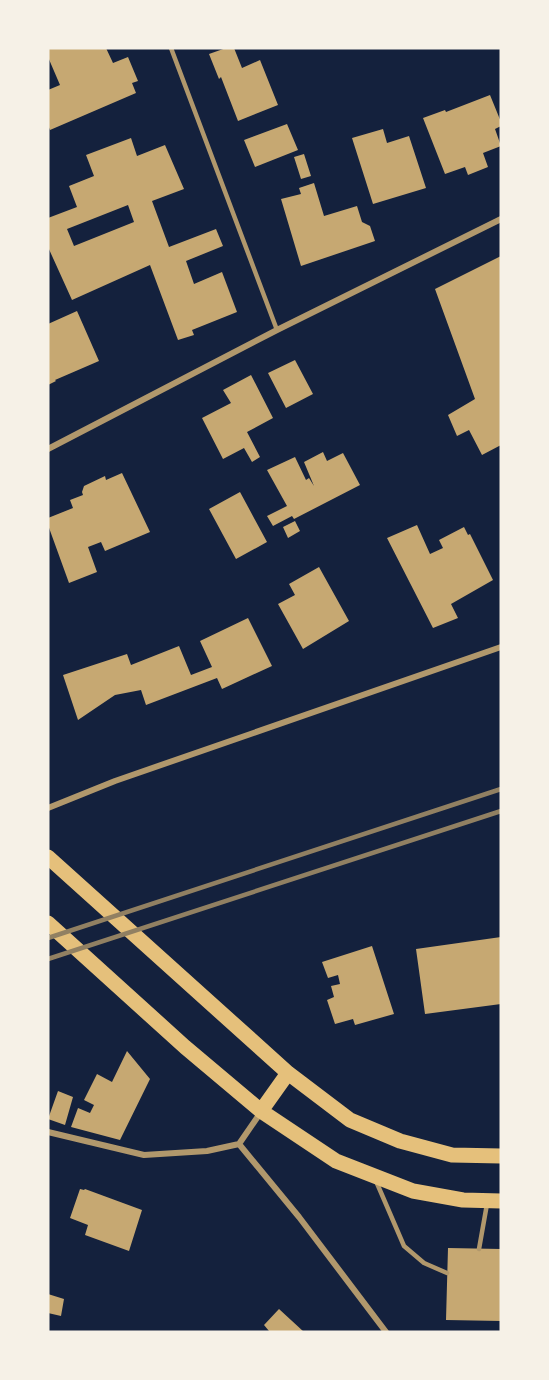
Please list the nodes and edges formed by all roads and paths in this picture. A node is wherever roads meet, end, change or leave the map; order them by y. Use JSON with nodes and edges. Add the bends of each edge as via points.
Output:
{"nodes":[{"id":1,"x":171,"y":48,"type":"edge"},
{"id":2,"x":501,"y":219,"type":"edge"},
{"id":3,"x":277,"y":330,"type":"junction"},
{"id":4,"x":48,"y":449,"type":"edge"},
{"id":5,"x":501,"y":647,"type":"edge"},
{"id":6,"x":48,"y":808,"type":"edge"},
{"id":7,"x":48,"y":857,"type":"edge"},
{"id":8,"x":48,"y":923,"type":"edge"},
{"id":9,"x":288,"y":1073,"type":"junction"},
{"id":10,"x":261,"y":1111,"type":"junction"},
{"id":11,"x":48,"y":1132,"type":"edge"},
{"id":12,"x":239,"y":1144,"type":"junction"},
{"id":13,"x":501,"y":1156,"type":"edge"},
{"id":14,"x":374,"y":1176,"type":"junction"},
{"id":15,"x":494,"y":1201,"type":"edge"},
{"id":16,"x":479,"y":1249,"type":"dead end"},
{"id":17,"x":447,"y":1273,"type":"dead end"},
{"id":18,"x":386,"y":1332,"type":"edge"}],
"edges":[{"from":1,"to":3,"type":"lane"},
{"from":2,"to":3,"type":"street"},
{"from":3,"to":4,"type":"street"},
{"from":5,"to":6,"type":"street","via":[[115,781]]},
{"from":7,"to":9,"type":"main road"},
{"from":8,"to":10,"type":"main road"},
{"from":9,"to":10,"type":"main road"},
{"from":9,"to":13,"type":"main road","via":[[350,1120],[400,1141],[452,1155]]},
{"from":10,"to":12,"type":"street"},
{"from":10,"to":14,"type":"main road","via":[[336,1161]]},
{"from":11,"to":12,"type":"street","via":[[144,1155],[207,1151]]},
{"from":12,"to":18,"type":"street"},
{"from":14,"to":15,"type":"main road","via":[[413,1191]]},
{"from":14,"to":17,"type":"lane","via":[[404,1246],[424,1263]]},
{"from":15,"to":16,"type":"lane"}]}
